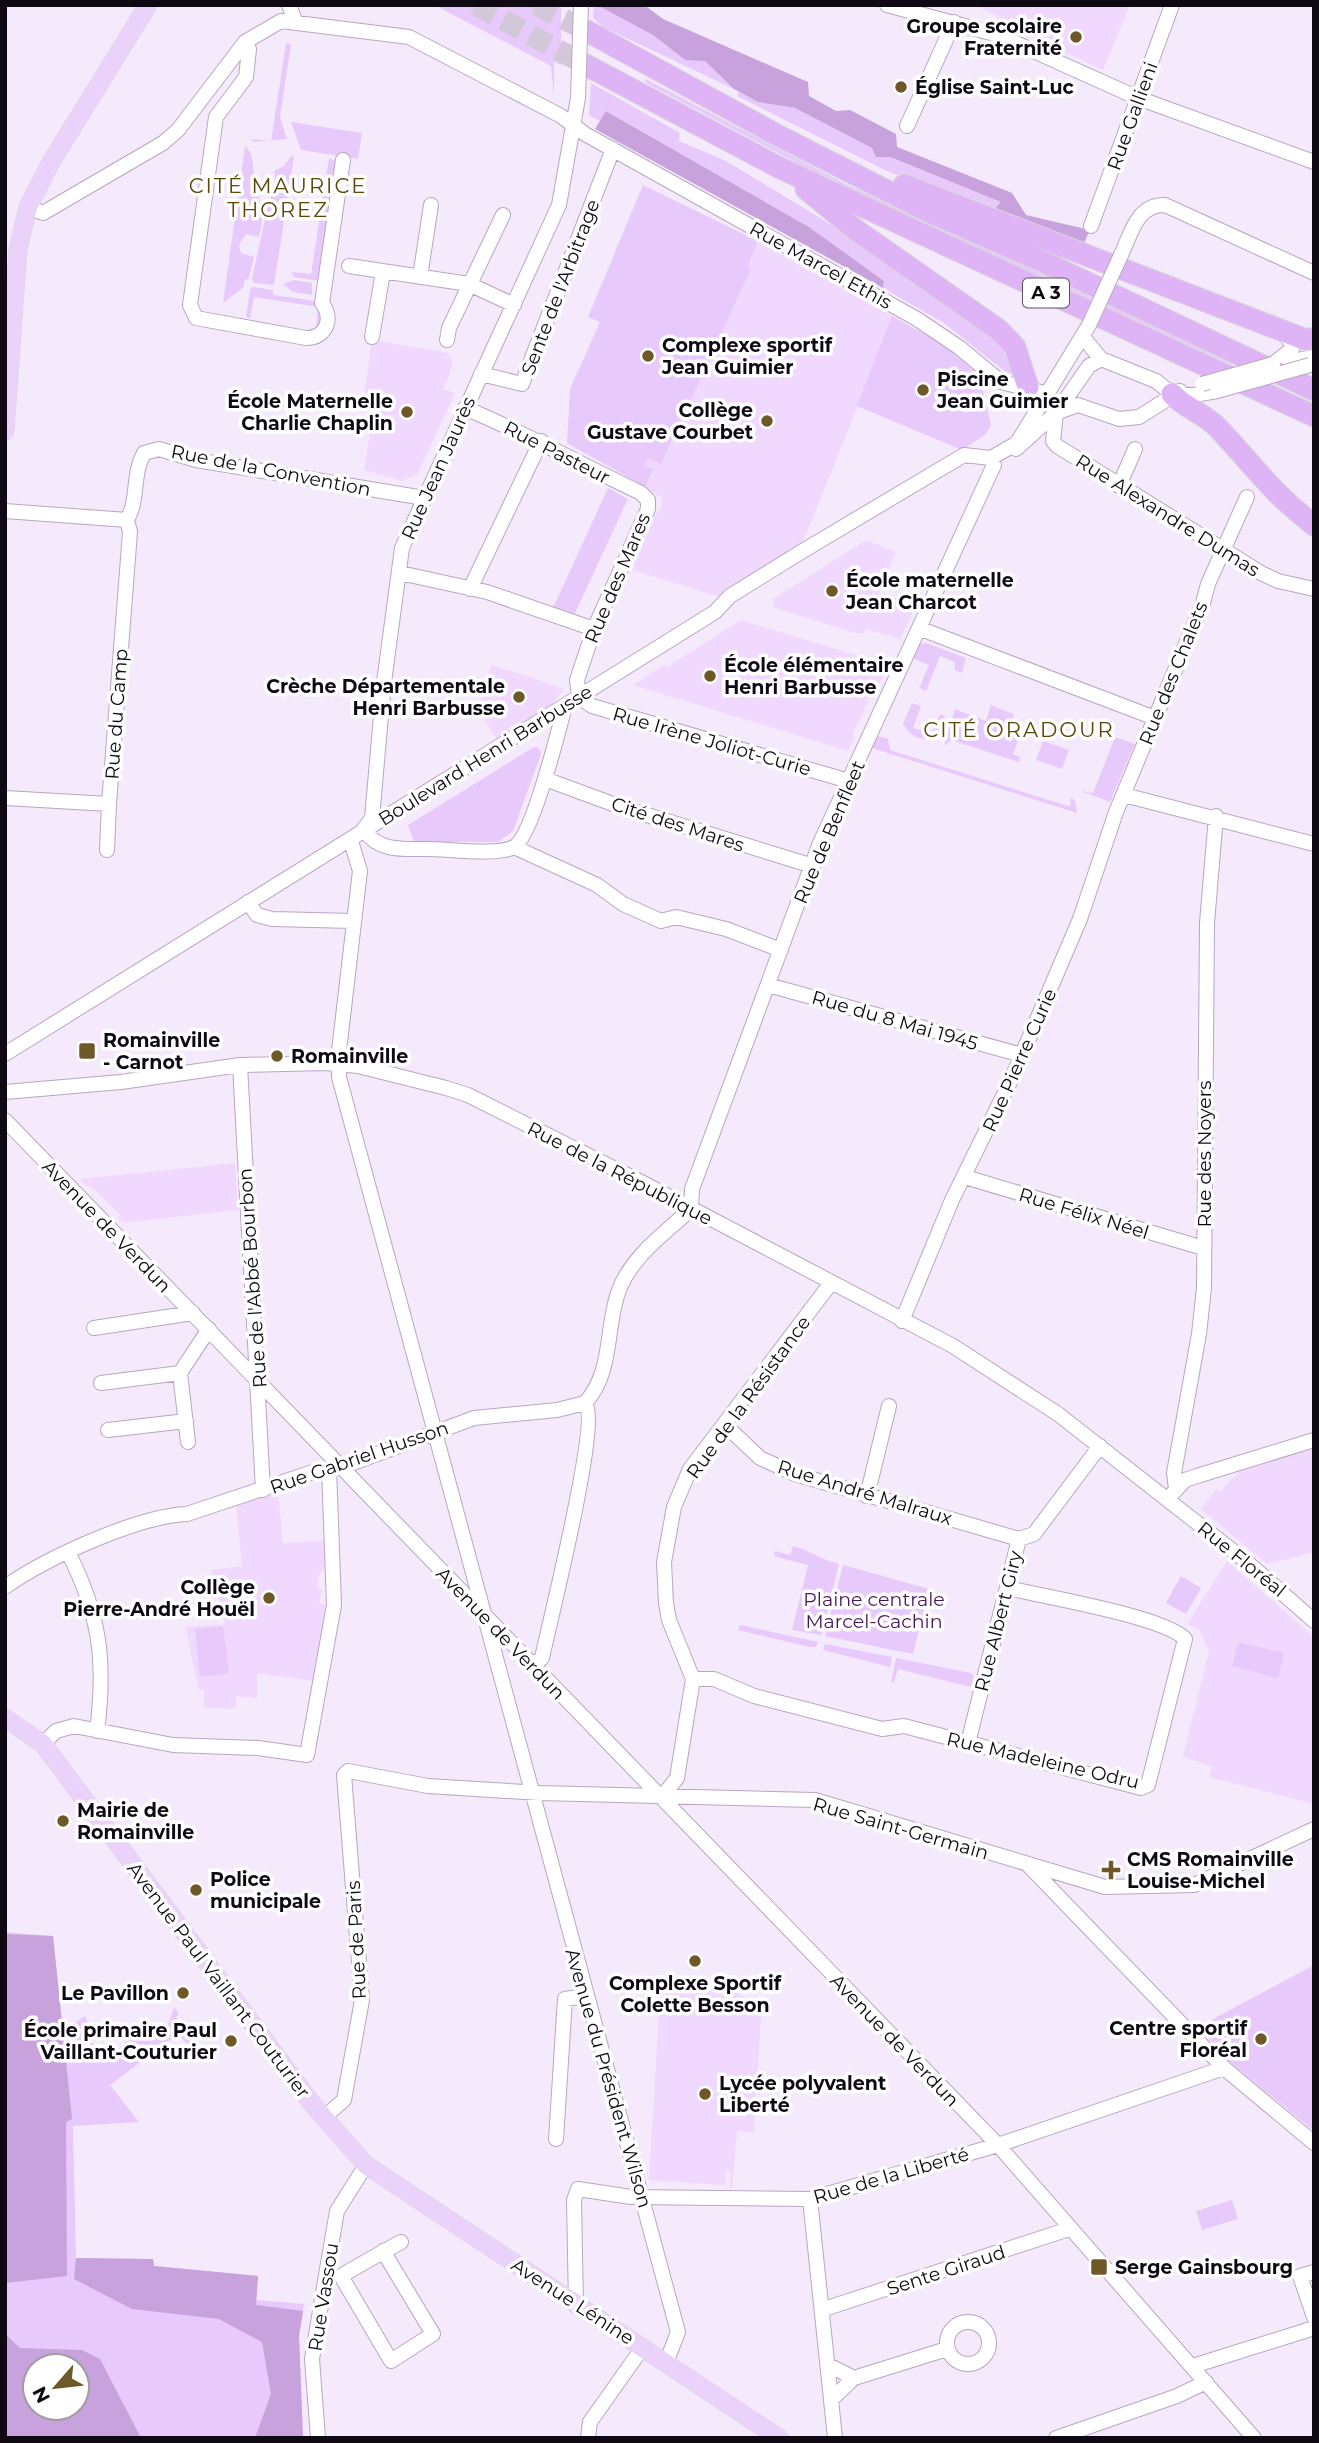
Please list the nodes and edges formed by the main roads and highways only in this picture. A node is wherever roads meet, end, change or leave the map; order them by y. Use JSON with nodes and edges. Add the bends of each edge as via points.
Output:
{"nodes":[{"id":1,"x":148,"y":5,"type":"edge"},
{"id":2,"x":587,"y":31,"type":"tunnel mouth"},
{"id":3,"x":586,"y":65,"type":"tunnel mouth"},
{"id":4,"x":780,"y":168,"type":"junction"},
{"id":5,"x":858,"y":177,"type":"junction"},
{"id":6,"x":1314,"y":339,"type":"edge"},
{"id":7,"x":1314,"y":390,"type":"edge"},
{"id":8,"x":1038,"y":391,"type":"road end"},
{"id":9,"x":1172,"y":394,"type":"road end"},
{"id":10,"x":1314,"y":416,"type":"edge"},
{"id":11,"x":5,"y":431,"type":"edge"},
{"id":12,"x":1314,"y":525,"type":"edge"},
{"id":13,"x":5,"y":1718,"type":"edge"},
{"id":14,"x":366,"y":2165,"type":"joint"},
{"id":15,"x":756,"y":2432,"type":"edge"},
{"id":16,"x":779,"y":2438,"type":"edge"}],
"edges":[{"from":1,"to":11,"type":"main road","via":[[28,207],[18,249]]},
{"from":2,"to":5,"type":"highway","number":"A 3"},
{"from":3,"to":4,"type":"highway","number":"A 3"},
{"from":4,"to":8,"type":"highway","via":[[856,230],[999,330],[1016,347]]},
{"from":4,"to":10,"type":"highway","number":"A 3"},
{"from":5,"to":6,"type":"highway","via":[[881,175],[984,218]]},
{"from":5,"to":7,"type":"highway","number":"A 3"},
{"from":9,"to":12,"type":"highway","via":[[1218,428],[1264,482]]},
{"from":13,"to":14,"type":"main road","name":"Avenue Paul Vaillant Couturier","via":[[43,1744],[323,2118]]},
{"from":14,"to":15,"type":"main road","name":"Avenue Lénine","via":[[643,2347]]},
{"from":15,"to":16,"type":"main road","name":"Avenue Lénine"}]}
